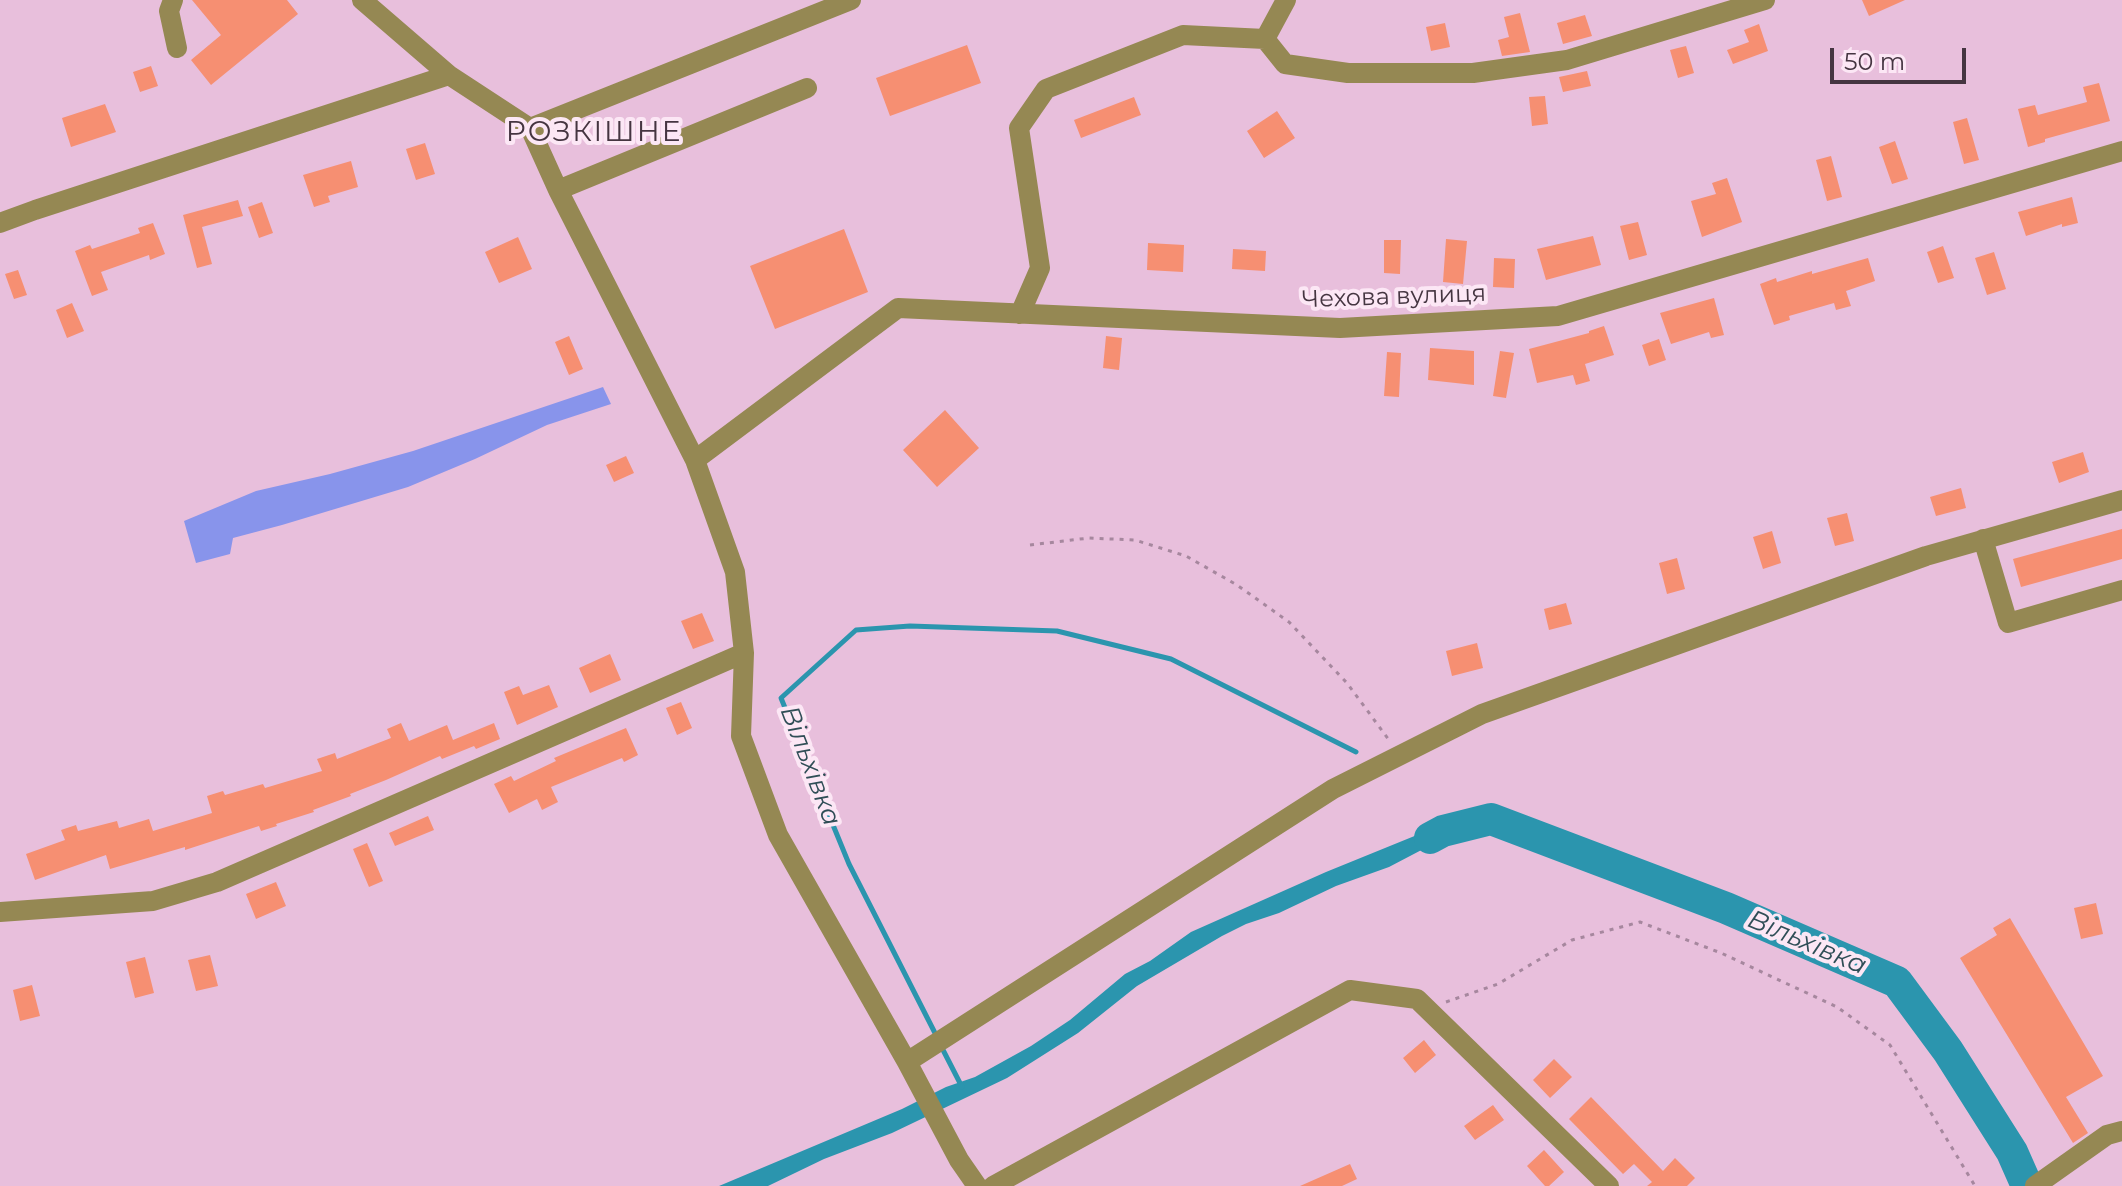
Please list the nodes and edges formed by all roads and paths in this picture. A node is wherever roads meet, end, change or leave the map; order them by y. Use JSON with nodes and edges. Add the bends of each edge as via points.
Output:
{"nodes":[{"id":1,"x":173,"y":0,"type":"edge"},
{"id":2,"x":362,"y":0,"type":"edge"},
{"id":3,"x":851,"y":0,"type":"edge"},
{"id":4,"x":1286,"y":0,"type":"edge"},
{"id":5,"x":1765,"y":0,"type":"edge"},
{"id":6,"x":1265,"y":39,"type":"junction"},
{"id":7,"x":177,"y":48,"type":"dead end"},
{"id":8,"x":449,"y":75,"type":"junction"},
{"id":9,"x":807,"y":88,"type":"dead end"},
{"id":10,"x":530,"y":128,"type":"junction"},
{"id":11,"x":2122,"y":151,"type":"edge"},
{"id":12,"x":558,"y":190,"type":"junction"},
{"id":13,"x":0,"y":223,"type":"edge"},
{"id":14,"x":1020,"y":314,"type":"junction"},
{"id":15,"x":695,"y":460,"type":"junction"},
{"id":16,"x":2122,"y":500,"type":"edge"},
{"id":17,"x":1983,"y":539,"type":"junction"},
{"id":18,"x":1030,"y":545,"type":"dead end"},
{"id":19,"x":2122,"y":590,"type":"edge"},
{"id":20,"x":744,"y":653,"type":"junction"},
{"id":21,"x":1401,"y":756,"type":"junction"},
{"id":22,"x":0,"y":912,"type":"edge"},
{"id":23,"x":1428,"y":1009,"type":"junction"},
{"id":24,"x":907,"y":1062,"type":"junction"},
{"id":25,"x":2122,"y":1131,"type":"edge"},
{"id":26,"x":977,"y":1186,"type":"edge"},
{"id":27,"x":993,"y":1186,"type":"edge"},
{"id":28,"x":1609,"y":1186,"type":"edge"},
{"id":29,"x":1975,"y":1186,"type":"edge"},
{"id":30,"x":2035,"y":1186,"type":"edge"}],
"edges":[{"from":1,"to":7,"type":"street","via":[[169,11]]},
{"from":2,"to":8,"type":"street"},
{"from":3,"to":10,"type":"street"},
{"from":4,"to":6,"type":"street"},
{"from":5,"to":6,"type":"street","via":[[1567,60],[1473,73],[1348,73],[1285,64]]},
{"from":6,"to":14,"type":"street","via":[[1183,35],[1046,89],[1019,128],[1040,268]]},
{"from":8,"to":10,"type":"street"},
{"from":8,"to":13,"type":"street"},
{"from":9,"to":12,"type":"street"},
{"from":10,"to":12,"type":"street"},
{"from":11,"to":14,"type":"street","name":"Чехова вулиця","via":[[1558,316],[1340,328]]},
{"from":12,"to":15,"type":"street"},
{"from":14,"to":15,"type":"street","name":"Чехова вулиця","via":[[898,308]]},
{"from":15,"to":20,"type":"street","via":[[735,572]]},
{"from":16,"to":17,"type":"street"},
{"from":17,"to":19,"type":"street","via":[[2008,623]]},
{"from":17,"to":21,"type":"street","via":[[1482,714]]},
{"from":18,"to":21,"type":"path","via":[[1089,538],[1135,540],[1186,556],[1237,585],[1289,622],[1347,683]]},
{"from":20,"to":22,"type":"street","via":[[217,882],[153,901]]},
{"from":20,"to":24,"type":"street","via":[[741,736],[778,835]]},
{"from":21,"to":24,"type":"street","via":[[1333,789]]},
{"from":23,"to":27,"type":"street","via":[[1417,999],[1350,990]]},
{"from":23,"to":28,"type":"street"},
{"from":23,"to":29,"type":"path","via":[[1498,984],[1572,940],[1640,922],[1837,1007],[1890,1045]]},
{"from":24,"to":26,"type":"street"},
{"from":25,"to":30,"type":"street","via":[[2107,1135]]}]}
